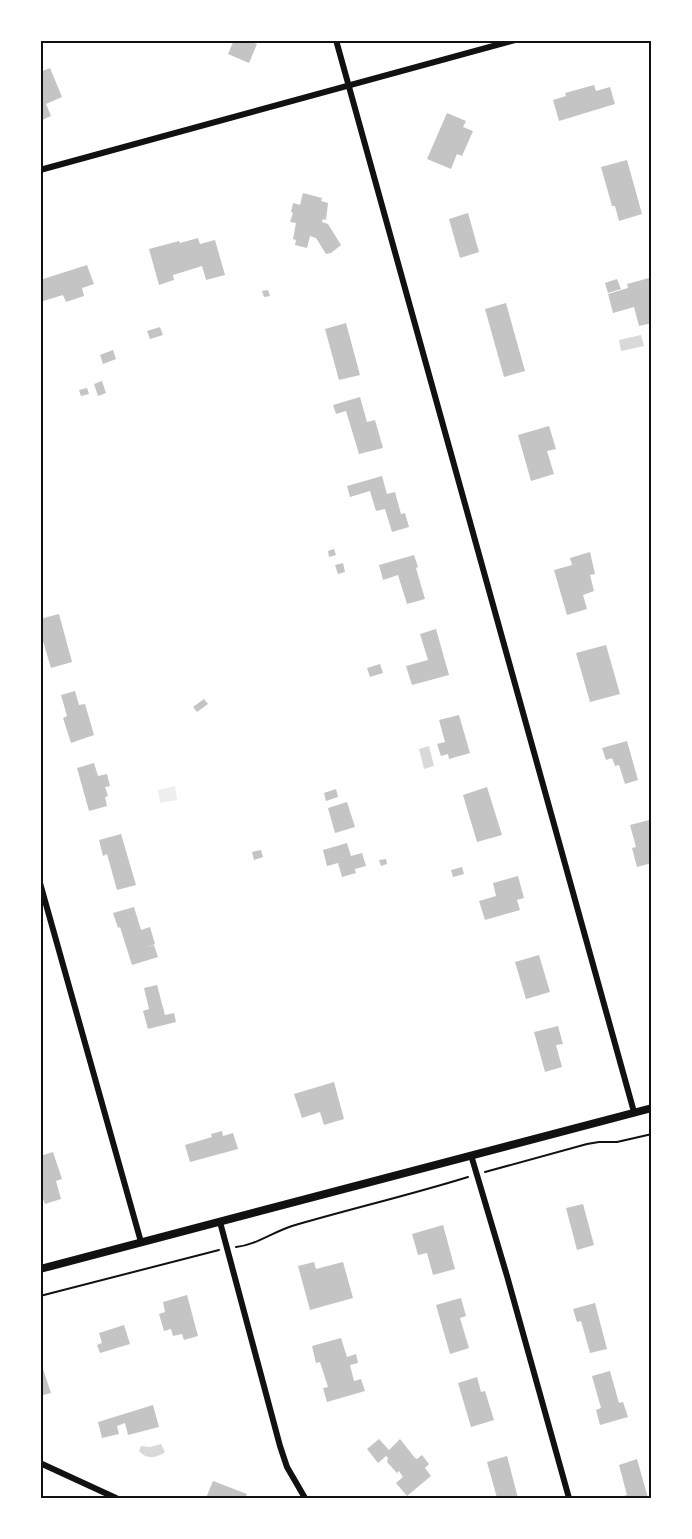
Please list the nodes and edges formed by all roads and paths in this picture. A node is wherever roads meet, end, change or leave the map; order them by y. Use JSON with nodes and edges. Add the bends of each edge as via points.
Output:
{"nodes":[{"id":1,"x":336,"y":40,"type":"edge"},
{"id":2,"x":515,"y":40,"type":"edge"},
{"id":3,"x":347,"y":85,"type":"junction"},
{"id":4,"x":40,"y":170,"type":"edge"},
{"id":5,"x":40,"y":883,"type":"edge"},
{"id":6,"x":651,"y":1108,"type":"edge"},
{"id":7,"x":634,"y":1112,"type":"junction"},
{"id":8,"x":651,"y":1134,"type":"edge"},
{"id":9,"x":471,"y":1155,"type":"junction"},
{"id":10,"x":476,"y":1174,"type":"junction"},
{"id":11,"x":220,"y":1222,"type":"junction"},
{"id":12,"x":141,"y":1242,"type":"junction"},
{"id":13,"x":227,"y":1248,"type":"junction"},
{"id":14,"x":40,"y":1269,"type":"edge"},
{"id":15,"x":40,"y":1296,"type":"edge"},
{"id":16,"x":40,"y":1463,"type":"edge"},
{"id":17,"x":116,"y":1498,"type":"edge"},
{"id":18,"x":305,"y":1498,"type":"edge"},
{"id":19,"x":569,"y":1498,"type":"edge"}],
"edges":[{"from":1,"to":3,"type":"street"},
{"from":2,"to":3,"type":"street"},
{"from":3,"to":4,"type":"street"},
{"from":3,"to":7,"type":"street"},
{"from":5,"to":12,"type":"street"},
{"from":6,"to":7,"type":"street"},
{"from":7,"to":9,"type":"street"},
{"from":8,"to":10,"type":"path","via":[[617,1143],[587,1144]]},
{"from":9,"to":10,"type":"street"},
{"from":9,"to":11,"type":"street"},
{"from":10,"to":13,"type":"path"},
{"from":10,"to":19,"type":"street"},
{"from":11,"to":12,"type":"street"},
{"from":11,"to":13,"type":"street"},
{"from":12,"to":14,"type":"street"},
{"from":13,"to":15,"type":"path"},
{"from":13,"to":18,"type":"street","via":[[280,1446]]},
{"from":16,"to":17,"type":"street"}]}
